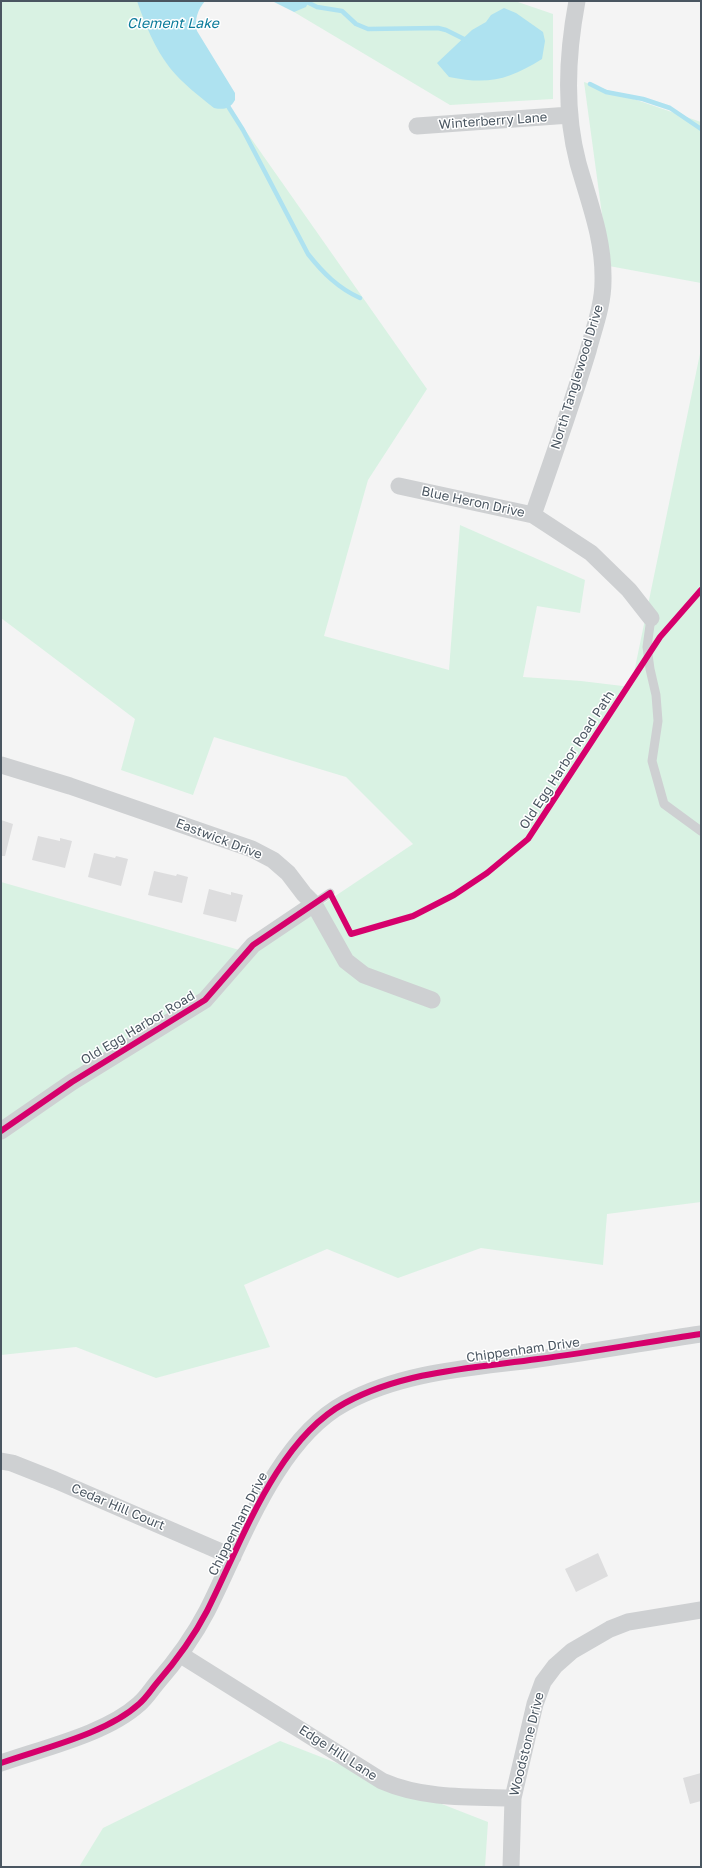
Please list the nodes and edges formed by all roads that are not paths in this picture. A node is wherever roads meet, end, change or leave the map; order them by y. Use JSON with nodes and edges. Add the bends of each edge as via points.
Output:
{"nodes":[{"id":1,"x":577,"y":1,"type":"edge"},
{"id":2,"x":570,"y":115,"type":"junction"},
{"id":3,"x":417,"y":126,"type":"dead end"},
{"id":4,"x":399,"y":486,"type":"dead end"},
{"id":5,"x":533,"y":515,"type":"junction"},
{"id":6,"x":650,"y":618,"type":"joint"},
{"id":7,"x":1,"y":765,"type":"edge"},
{"id":8,"x":701,"y":831,"type":"edge"},
{"id":9,"x":330,"y":893,"type":"dead end"},
{"id":10,"x":314,"y":904,"type":"junction"},
{"id":11,"x":432,"y":1000,"type":"dead end"},
{"id":12,"x":1,"y":1131,"type":"edge"},
{"id":13,"x":701,"y":1334,"type":"edge"},
{"id":14,"x":1,"y":1461,"type":"edge"},
{"id":15,"x":233,"y":1557,"type":"junction"},
{"id":16,"x":701,"y":1610,"type":"edge"},
{"id":17,"x":181,"y":1655,"type":"junction"},
{"id":18,"x":1,"y":1763,"type":"edge"},
{"id":19,"x":513,"y":1798,"type":"junction"},
{"id":20,"x":511,"y":1867,"type":"edge"}],
"edges":[{"from":1,"to":2,"type":"street","name":"North Tanglewood Drive","via":[[568,64]]},
{"from":2,"to":3,"type":"street","name":"Winterberry Lane"},
{"from":2,"to":5,"type":"street","name":"North Tanglewood Drive","via":[[578,161],[599,231],[604,282],[600,309],[576,389]]},
{"from":4,"to":5,"type":"street","name":"Blue Heron Drive"},
{"from":5,"to":6,"type":"street","name":"Blue Heron Drive","via":[[590,553],[629,590]]},
{"from":6,"to":8,"type":"lane","via":[[647,647],[658,721],[652,761],[664,804]]},
{"from":7,"to":10,"type":"street","name":"Eastwick Drive","via":[[252,849],[273,860]]},
{"from":9,"to":10,"type":"lane"},
{"from":10,"to":11,"type":"street","name":"Eastwick Drive","via":[[346,961],[364,975]]},
{"from":10,"to":12,"type":"street","name":"Old Egg Harbor Road","via":[[253,945],[205,1000],[72,1082]]},
{"from":13,"to":15,"type":"street","name":"Chippenham Drive","via":[[441,1372],[395,1382],[344,1404],[301,1438],[274,1475]]},
{"from":14,"to":15,"type":"street","name":"Cedar Hill Court","via":[[55,1480]]},
{"from":15,"to":17,"type":"street","name":"Chippenham Drive","via":[[206,1613]]},
{"from":16,"to":19,"type":"street","name":"Woodstone Drive","via":[[628,1622],[610,1629],[572,1651],[555,1666],[543,1682],[535,1704]]},
{"from":17,"to":18,"type":"street","name":"Chippenham Drive","via":[[139,1704],[120,1718],[92,1732]]},
{"from":17,"to":19,"type":"street","name":"Edge Hill Lane","via":[[382,1781],[400,1789],[446,1796]]},
{"from":19,"to":20,"type":"street","name":"Woodstone Drive"}]}
